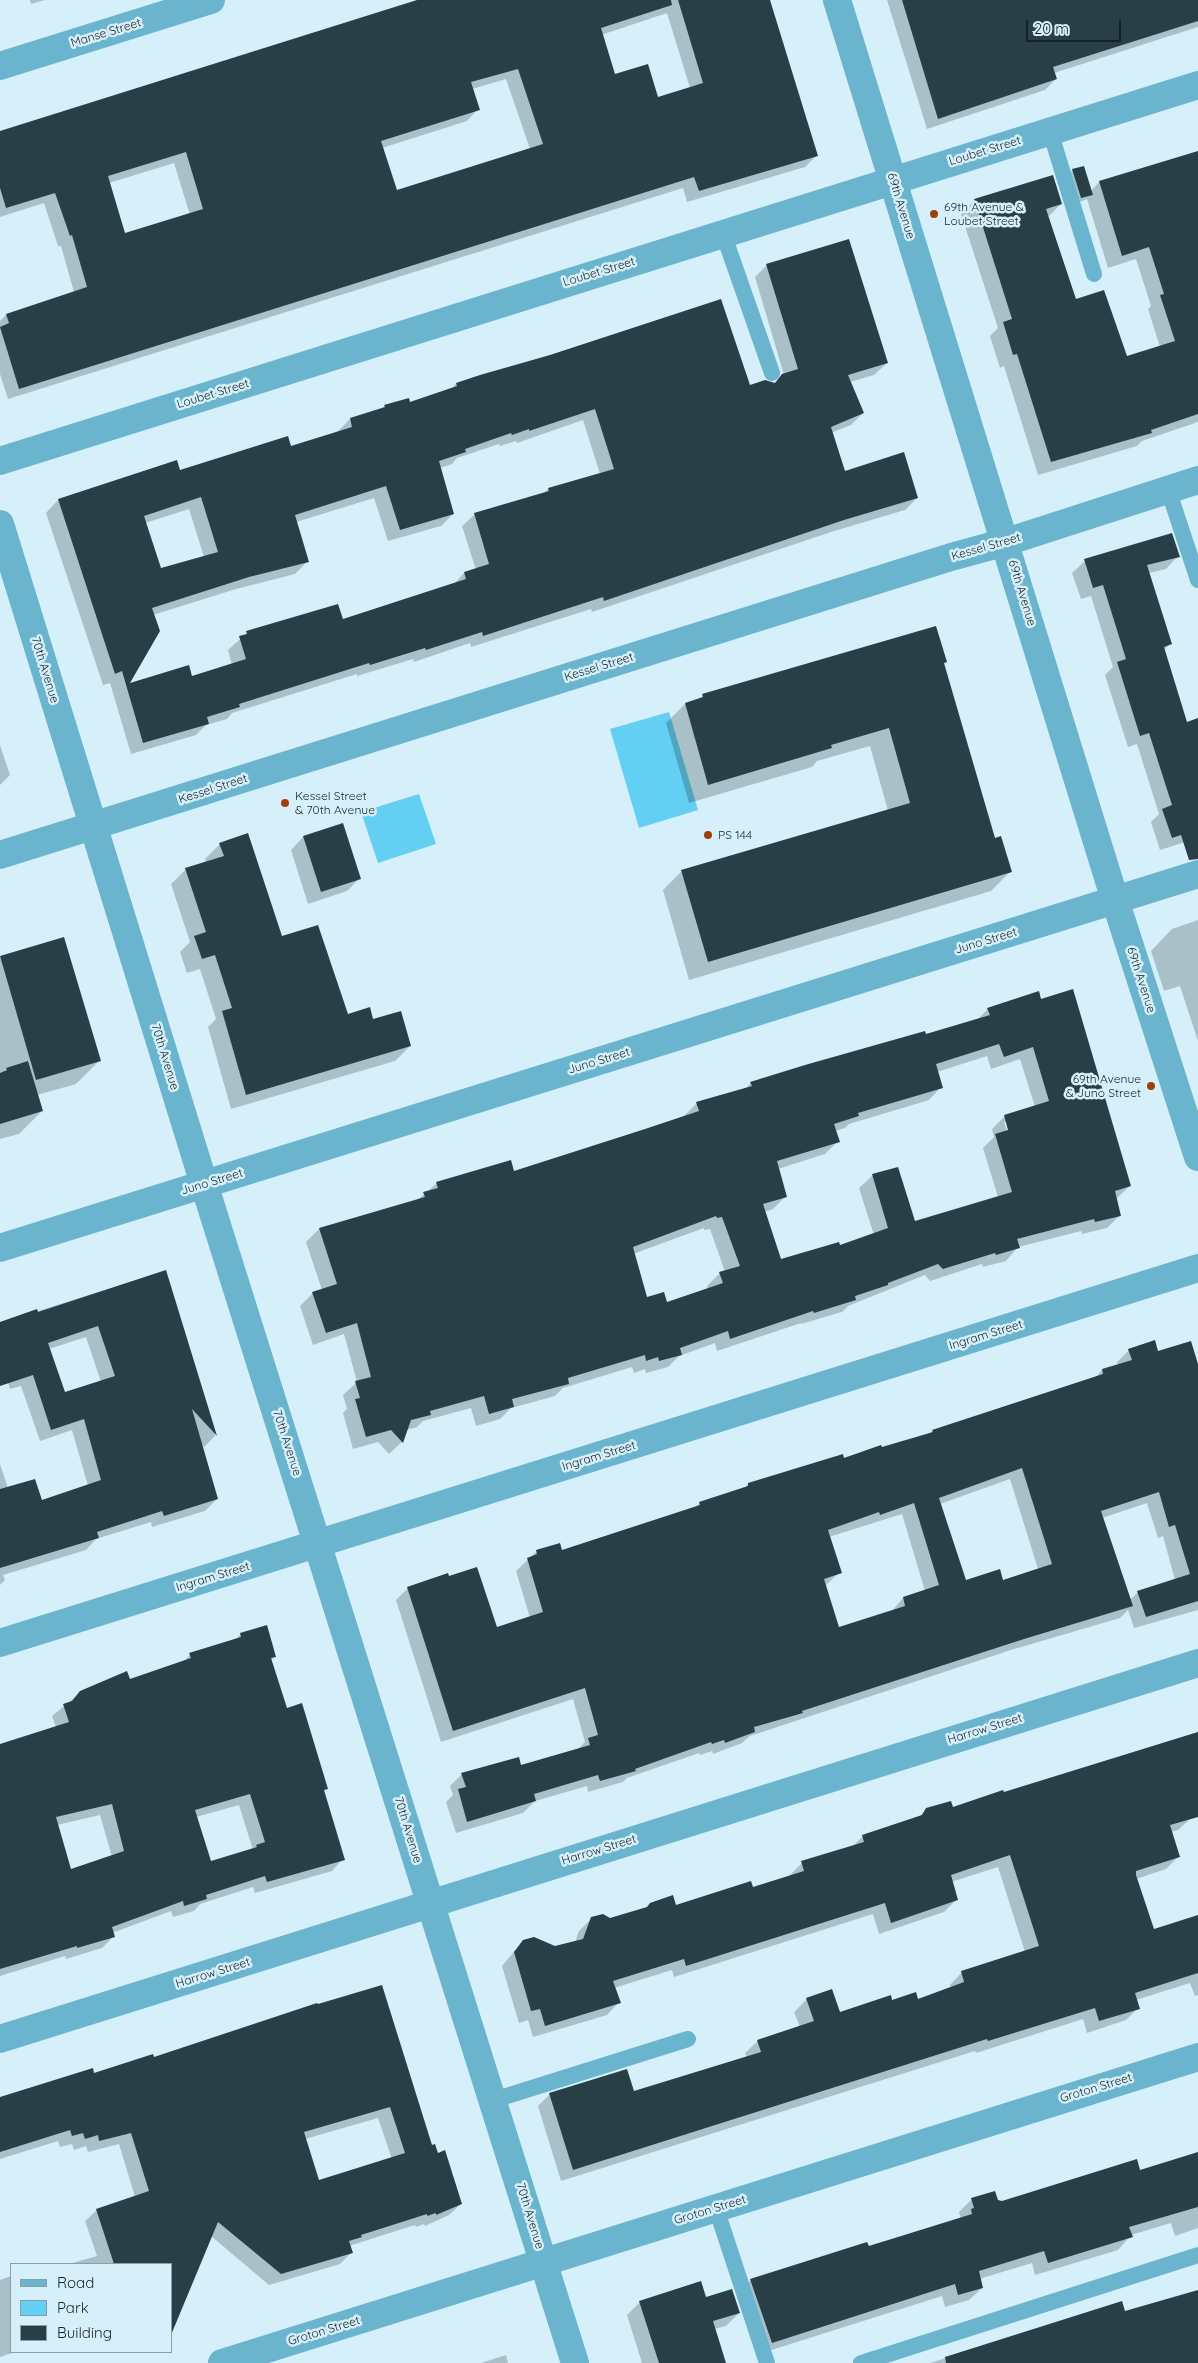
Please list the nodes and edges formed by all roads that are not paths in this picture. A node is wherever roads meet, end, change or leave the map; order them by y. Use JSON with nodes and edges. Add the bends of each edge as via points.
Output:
{"nodes":[{"id":1,"x":211,"y":0,"type":"edge"},
{"id":2,"x":837,"y":0,"type":"edge"},
{"id":3,"x":0,"y":66,"type":"edge"},
{"id":4,"x":1198,"y":85,"type":"edge"},
{"id":5,"x":1050,"y":131,"type":"junction"},
{"id":6,"x":893,"y":180,"type":"junction"},
{"id":7,"x":724,"y":233,"type":"junction"},
{"id":8,"x":1094,"y":274,"type":"dead end"},
{"id":9,"x":772,"y":373,"type":"dead end"},
{"id":10,"x":0,"y":460,"type":"edge"},
{"id":11,"x":1198,"y":480,"type":"edge"},
{"id":12,"x":1168,"y":489,"type":"junction"},
{"id":13,"x":0,"y":524,"type":"edge"},
{"id":14,"x":1006,"y":542,"type":"junction"},
{"id":15,"x":1198,"y":580,"type":"edge"},
{"id":16,"x":93,"y":826,"type":"junction"},
{"id":17,"x":0,"y":855,"type":"edge"},
{"id":18,"x":1198,"y":874,"type":"edge"},
{"id":19,"x":1115,"y":900,"type":"junction"},
{"id":20,"x":1198,"y":1157,"type":"edge"},
{"id":21,"x":204,"y":1184,"type":"junction"},
{"id":22,"x":0,"y":1248,"type":"edge"},
{"id":23,"x":1198,"y":1268,"type":"edge"},
{"id":24,"x":319,"y":1544,"type":"junction"},
{"id":25,"x":0,"y":1643,"type":"edge"},
{"id":26,"x":1198,"y":1663,"type":"edge"},
{"id":27,"x":431,"y":1902,"type":"junction"},
{"id":28,"x":0,"y":2039,"type":"edge"},
{"id":29,"x":688,"y":2039,"type":"dead end"},
{"id":30,"x":1198,"y":2056,"type":"edge"},
{"id":31,"x":494,"y":2100,"type":"junction"},
{"id":32,"x":716,"y":2208,"type":"junction"},
{"id":33,"x":1198,"y":2255,"type":"edge"},
{"id":34,"x":544,"y":2262,"type":"junction"},
{"id":35,"x":222,"y":2363,"type":"edge"},
{"id":36,"x":575,"y":2363,"type":"edge"},
{"id":37,"x":767,"y":2363,"type":"edge"},
{"id":38,"x":860,"y":2363,"type":"edge"}],
"edges":[{"from":1,"to":3,"type":"street","name":"Manse Street"},
{"from":2,"to":6,"type":"street","name":"69th Avenue"},
{"from":4,"to":5,"type":"street","name":"Loubet Street"},
{"from":5,"to":6,"type":"street","name":"Loubet Street"},
{"from":5,"to":8,"type":"lane"},
{"from":6,"to":7,"type":"street","name":"Loubet Street"},
{"from":6,"to":14,"type":"street","name":"69th Avenue"},
{"from":7,"to":9,"type":"lane"},
{"from":7,"to":10,"type":"street","name":"Loubet Street"},
{"from":11,"to":12,"type":"street","name":"Kessel Street"},
{"from":12,"to":14,"type":"street","name":"Kessel Street"},
{"from":12,"to":15,"type":"lane"},
{"from":13,"to":16,"type":"street","name":"70th Avenue"},
{"from":14,"to":16,"type":"street","name":"Kessel Street"},
{"from":14,"to":19,"type":"street","name":"69th Avenue"},
{"from":16,"to":17,"type":"street","name":"Kessel Street"},
{"from":16,"to":21,"type":"street","name":"70th Avenue"},
{"from":18,"to":19,"type":"street","name":"Juno Street"},
{"from":19,"to":20,"type":"street","name":"69th Avenue"},
{"from":19,"to":21,"type":"street","name":"Juno Street"},
{"from":21,"to":22,"type":"street","name":"Juno Street"},
{"from":21,"to":24,"type":"street","name":"70th Avenue"},
{"from":23,"to":24,"type":"street","name":"Ingram Street"},
{"from":24,"to":25,"type":"street","name":"Ingram Street"},
{"from":24,"to":27,"type":"street","name":"70th Avenue"},
{"from":26,"to":27,"type":"street","name":"Harrow Street"},
{"from":27,"to":28,"type":"street","name":"Harrow Street"},
{"from":27,"to":31,"type":"street","name":"70th Avenue"},
{"from":29,"to":31,"type":"lane"},
{"from":30,"to":32,"type":"street","name":"Groton Street"},
{"from":31,"to":34,"type":"street","name":"70th Avenue"},
{"from":32,"to":34,"type":"street","name":"Groton Street"},
{"from":32,"to":37,"type":"lane"},
{"from":33,"to":38,"type":"lane"},
{"from":34,"to":35,"type":"street","name":"Groton Street"},
{"from":34,"to":36,"type":"street","name":"70th Avenue"}]}
